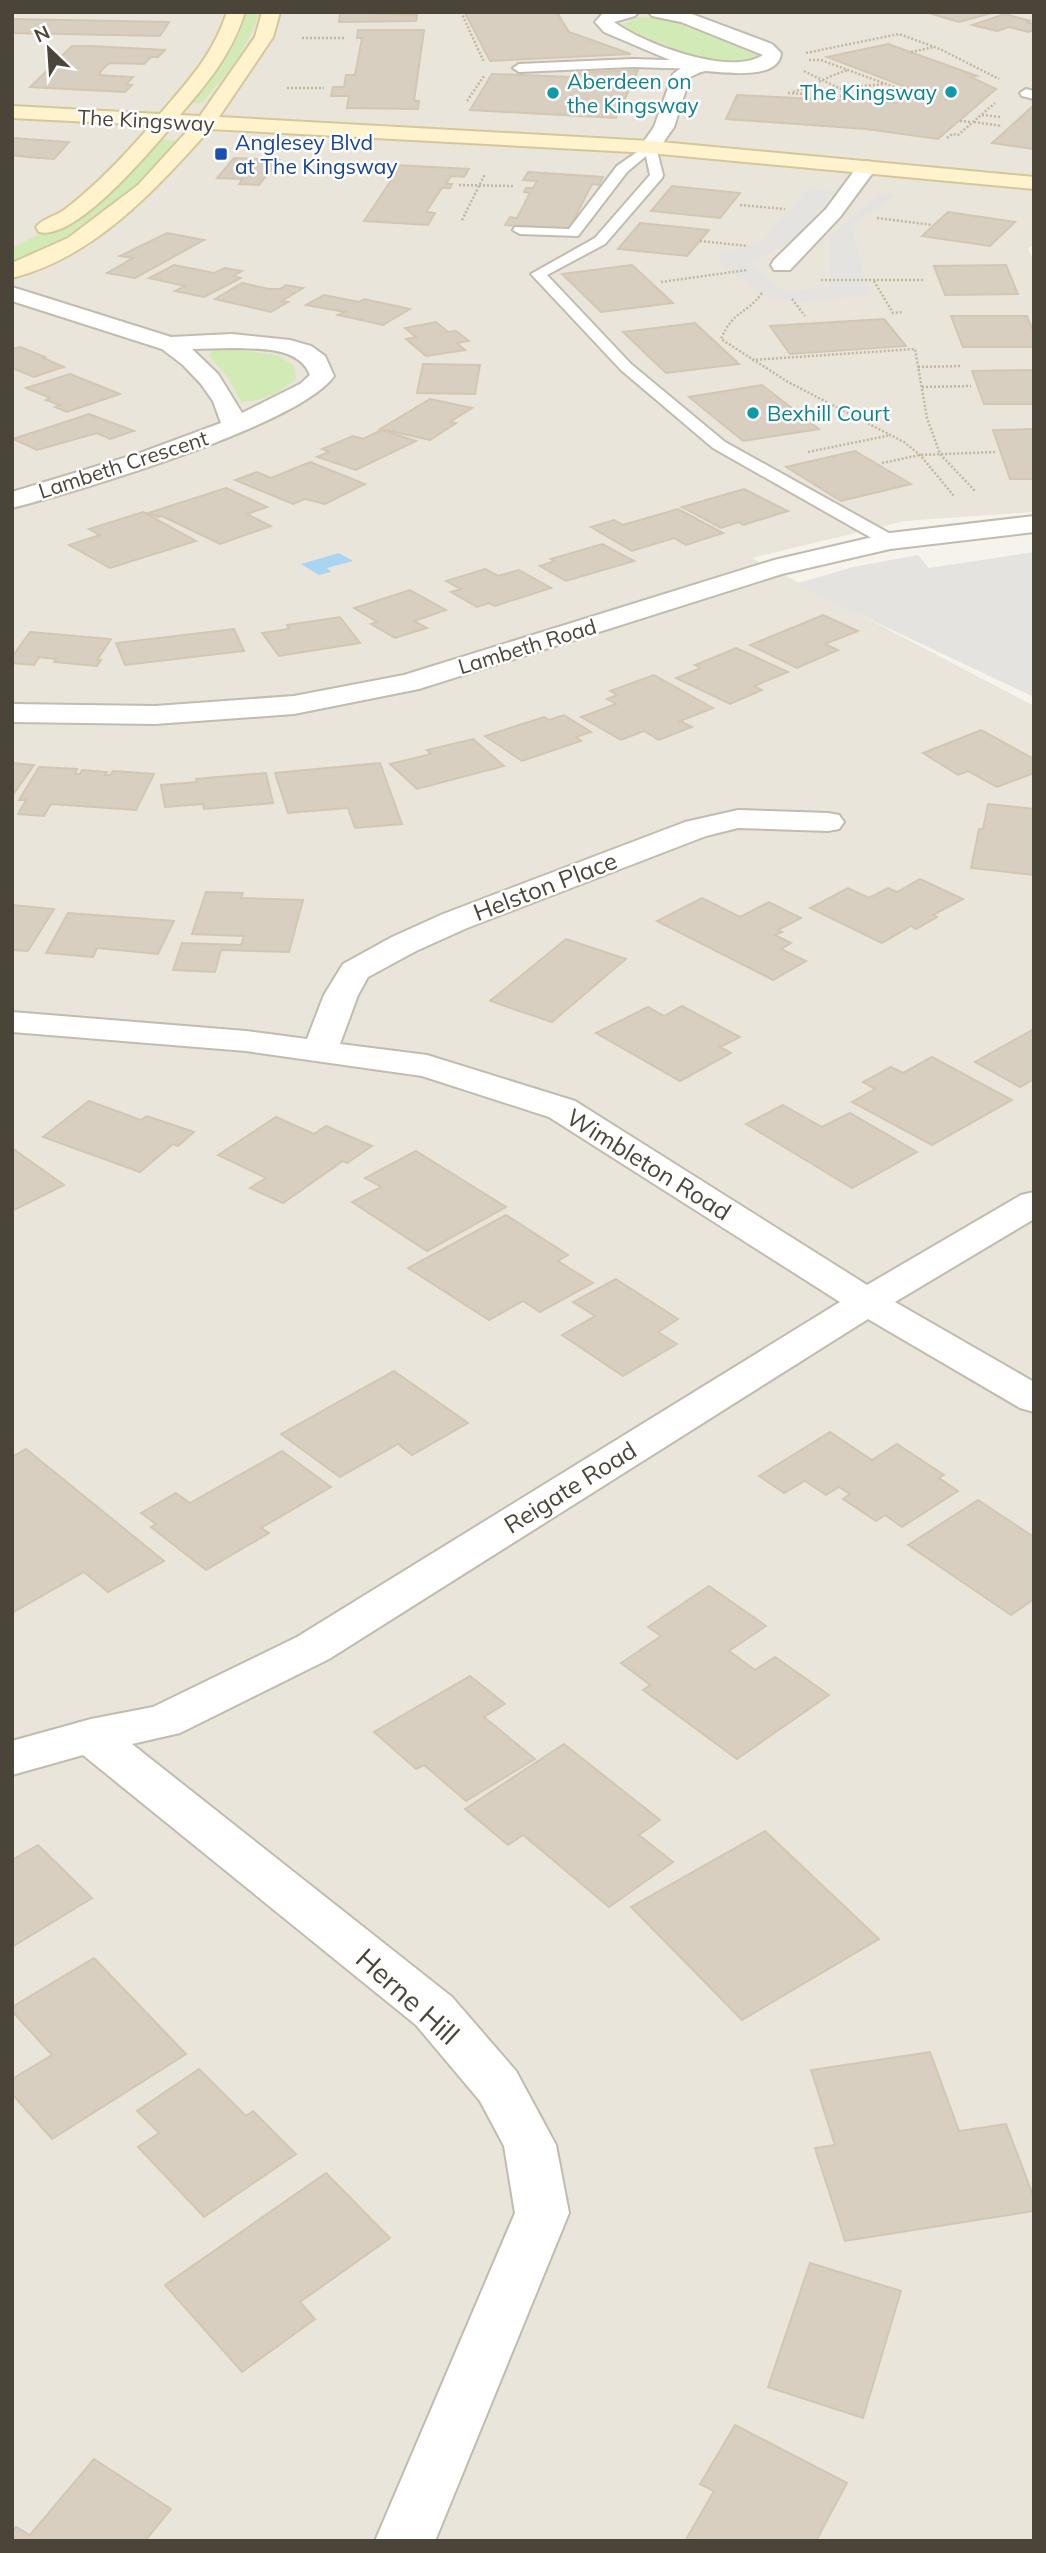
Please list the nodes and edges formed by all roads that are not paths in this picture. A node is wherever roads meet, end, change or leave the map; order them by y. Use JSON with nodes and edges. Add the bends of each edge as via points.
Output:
{"nodes":[{"id":1,"x":236,"y":12,"type":"edge"},
{"id":2,"x":271,"y":12,"type":"edge"},
{"id":3,"x":629,"y":12,"type":"edge"},
{"id":4,"x":658,"y":12,"type":"edge"},
{"id":5,"x":700,"y":65,"type":"junction"},
{"id":6,"x":519,"y":68,"type":"dead end"},
{"id":7,"x":12,"y":112,"type":"edge"},
{"id":8,"x":164,"y":121,"type":"junction"},
{"id":9,"x":205,"y":123,"type":"junction"},
{"id":10,"x":650,"y":147,"type":"junction"},
{"id":11,"x":867,"y":167,"type":"junction"},
{"id":12,"x":1034,"y":183,"type":"edge"},
{"id":13,"x":520,"y":230,"type":"dead end"},
{"id":14,"x":24,"y":239,"type":"dead end"},
{"id":15,"x":782,"y":265,"type":"road end"},
{"id":16,"x":12,"y":271,"type":"edge"},
{"id":17,"x":12,"y":294,"type":"edge"},
{"id":18,"x":170,"y":344,"type":"junction"},
{"id":19,"x":234,"y":426,"type":"junction"},
{"id":20,"x":12,"y":500,"type":"edge"},
{"id":21,"x":1034,"y":524,"type":"edge"},
{"id":22,"x":890,"y":541,"type":"junction"},
{"id":23,"x":12,"y":713,"type":"edge"},
{"id":24,"x":828,"y":821,"type":"dead end"},
{"id":25,"x":12,"y":1022,"type":"edge"},
{"id":26,"x":320,"y":1051,"type":"junction"},
{"id":27,"x":1034,"y":1203,"type":"edge"},
{"id":28,"x":867,"y":1302,"type":"junction"},
{"id":29,"x":1034,"y":1399,"type":"edge"},
{"id":30,"x":91,"y":1736,"type":"junction"},
{"id":31,"x":12,"y":1758,"type":"edge"},
{"id":32,"x":405,"y":2541,"type":"edge"}],
"edges":[{"from":1,"to":8,"type":"street","via":[[227,40],[209,69]]},
{"from":2,"to":9,"type":"street","via":[[259,47]]},
{"from":3,"to":5,"type":"street","via":[[604,22]]},
{"from":4,"to":5,"type":"street","via":[[686,18],[772,53],[766,62],[744,68]]},
{"from":5,"to":6,"type":"lane"},
{"from":5,"to":10,"type":"street","via":[[682,74],[664,127]]},
{"from":7,"to":8,"type":"street","name":"The Kingsway"},
{"from":8,"to":9,"type":"street","name":"The Kingsway"},
{"from":8,"to":14,"type":"street","via":[[120,172],[70,216]]},
{"from":9,"to":10,"type":"street","name":"The Kingsway"},
{"from":9,"to":16,"type":"street","via":[[145,189],[76,243]]},
{"from":10,"to":11,"type":"street","name":"The Kingsway"},
{"from":10,"to":13,"type":"lane","via":[[622,169],[573,233]]},
{"from":10,"to":22,"type":"lane","via":[[657,175],[600,241],[538,274],[626,367],[719,445]]},
{"from":11,"to":12,"type":"street","name":"The Kingsway"},
{"from":11,"to":15,"type":"street","via":[[833,213]]},
{"from":17,"to":18,"type":"street","name":"Lambeth Crescent"},
{"from":18,"to":19,"type":"street","name":"Lambeth Crescent","via":[[199,366],[230,410]]},
{"from":18,"to":19,"type":"street","name":"Lambeth Crescent","via":[[238,340],[271,344],[314,357],[322,367],[322,376],[308,389]]},
{"from":19,"to":20,"type":"street","name":"Lambeth Crescent"},
{"from":21,"to":22,"type":"street","name":"Lambeth Road"},
{"from":22,"to":23,"type":"street","name":"Lambeth Road","via":[[774,568],[409,683],[294,705],[155,715]]},
{"from":24,"to":26,"type":"street","name":"Helston Place","via":[[738,820],[696,829],[455,920],[355,971]]},
{"from":25,"to":26,"type":"street","name":"Wimbleton Road"},
{"from":26,"to":28,"type":"street","name":"Wimbleton Road","via":[[427,1066],[562,1109]]},
{"from":27,"to":28,"type":"street","name":"Reigate Road"},
{"from":28,"to":29,"type":"street","name":"Wimbleton Road"},
{"from":28,"to":30,"type":"street","name":"Reigate Road","via":[[313,1648],[164,1721]]},
{"from":30,"to":31,"type":"street","name":"Reigate Road"},
{"from":30,"to":32,"type":"street","name":"Herne Hill","via":[[434,2011],[498,2086],[530,2145],[542,2213]]}]}
